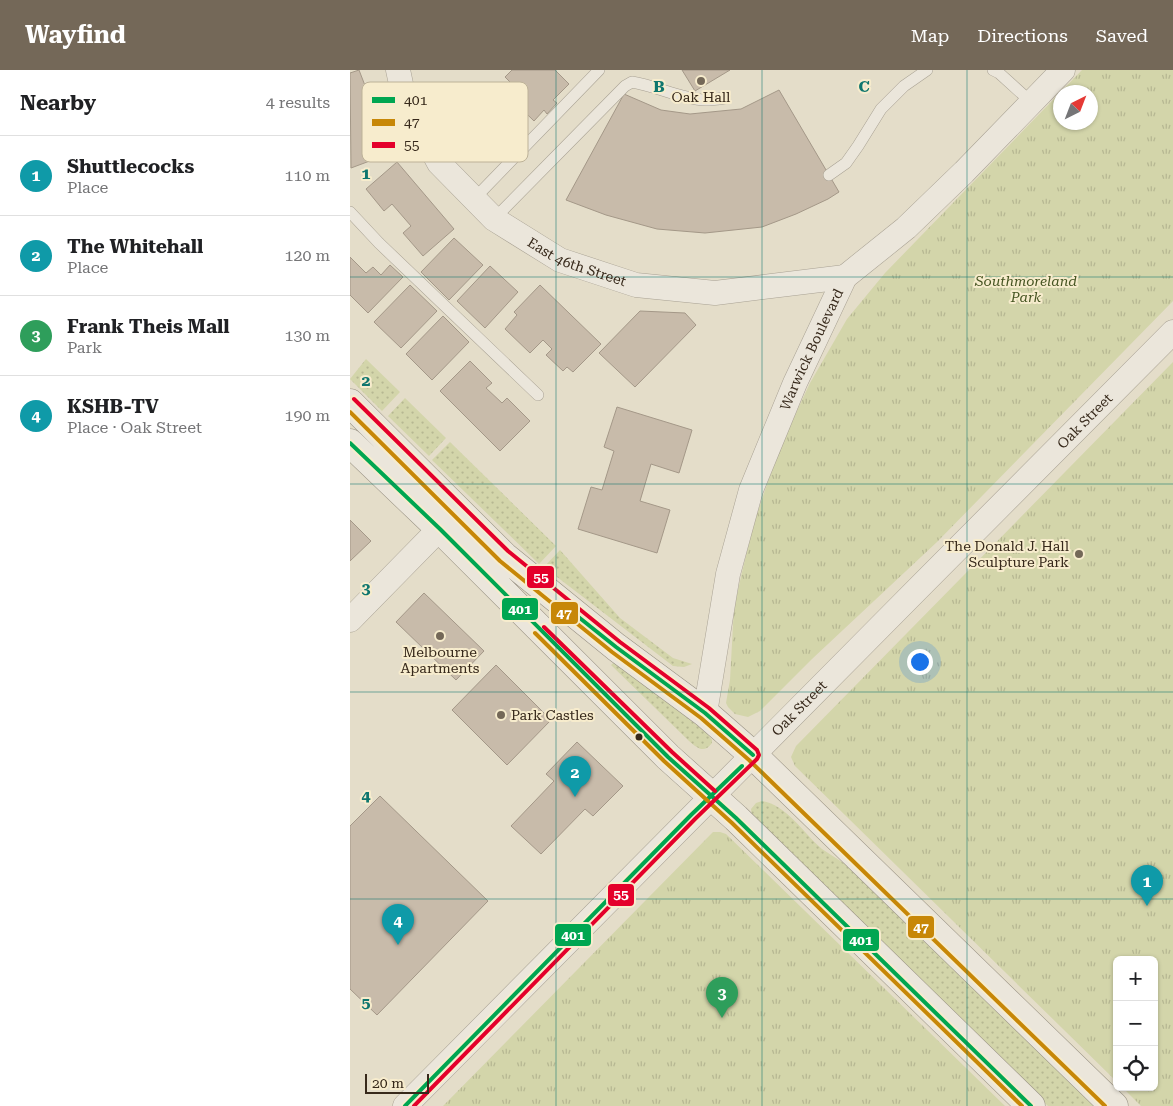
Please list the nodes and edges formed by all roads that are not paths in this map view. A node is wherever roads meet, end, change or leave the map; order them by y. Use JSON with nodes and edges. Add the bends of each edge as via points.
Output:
{"nodes":[{"id":1,"x":599,"y":70,"type":"edge"},
{"id":2,"x":927,"y":70,"type":"edge"},
{"id":3,"x":993,"y":70,"type":"edge"},
{"id":4,"x":1063,"y":70,"type":"edge"},
{"id":5,"x":725,"y":98,"type":"dead end"},
{"id":6,"x":1031,"y":102,"type":"junction"},
{"id":7,"x":528,"y":143,"type":"edge"},
{"id":8,"x":438,"y":162,"type":"edge"},
{"id":9,"x":510,"y":162,"type":"edge"},
{"id":10,"x":829,"y":176,"type":"dead end"},
{"id":11,"x":474,"y":199,"type":"junction"},
{"id":12,"x":350,"y":212,"type":"edge"},
{"id":13,"x":494,"y":219,"type":"junction"},
{"id":14,"x":845,"y":277,"type":"junction"},
{"id":15,"x":1173,"y":332,"type":"edge"},
{"id":16,"x":538,"y":395,"type":"dead end"},
{"id":17,"x":350,"y":404,"type":"edge"},
{"id":18,"x":350,"y":443,"type":"edge"},
{"id":19,"x":449,"y":520,"type":"junction"},
{"id":20,"x":350,"y":620,"type":"edge"},
{"id":21,"x":705,"y":713,"type":"junction"},
{"id":22,"x":753,"y":756,"type":"junction"},
{"id":23,"x":711,"y":796,"type":"junction"},
{"id":24,"x":406,"y":1106,"type":"edge"},
{"id":25,"x":1031,"y":1106,"type":"edge"},
{"id":26,"x":1114,"y":1106,"type":"edge"}],
"edges":[{"from":1,"to":7,"type":"lane"},
{"from":2,"to":10,"type":"lane","via":[[904,86],[881,109],[846,163]]},
{"from":3,"to":6,"type":"lane"},
{"from":4,"to":6,"type":"street","name":"Warwick Boulevard"},
{"from":5,"to":13,"type":"lane","via":[[688,98],[632,82]]},
{"from":6,"to":14,"type":"street","name":"Warwick Boulevard","via":[[906,228]]},
{"from":8,"to":11,"type":"street","name":"East 46th Street"},
{"from":9,"to":11,"type":"lane"},
{"from":11,"to":13,"type":"street","name":"East 46th Street"},
{"from":12,"to":16,"type":"lane"},
{"from":13,"to":14,"type":"street","name":"East 46th Street","via":[[560,260],[636,286],[715,293]]},
{"from":14,"to":21,"type":"street","name":"Warwick Boulevard","via":[[795,383],[751,490],[728,574]]},
{"from":15,"to":22,"type":"street","name":"Oak Street"},
{"from":17,"to":19,"type":"main road"},
{"from":18,"to":19,"type":"main road"},
{"from":19,"to":20,"type":"street"},
{"from":19,"to":21,"type":"main road","via":[[504,556],[616,647]]},
{"from":19,"to":23,"type":"main road","via":[[604,695]]},
{"from":21,"to":22,"type":"main road"},
{"from":22,"to":23,"type":"street","name":"Oak Street"},
{"from":22,"to":26,"type":"main road"},
{"from":23,"to":24,"type":"street","name":"Oak Street"},
{"from":23,"to":25,"type":"main road"}]}
